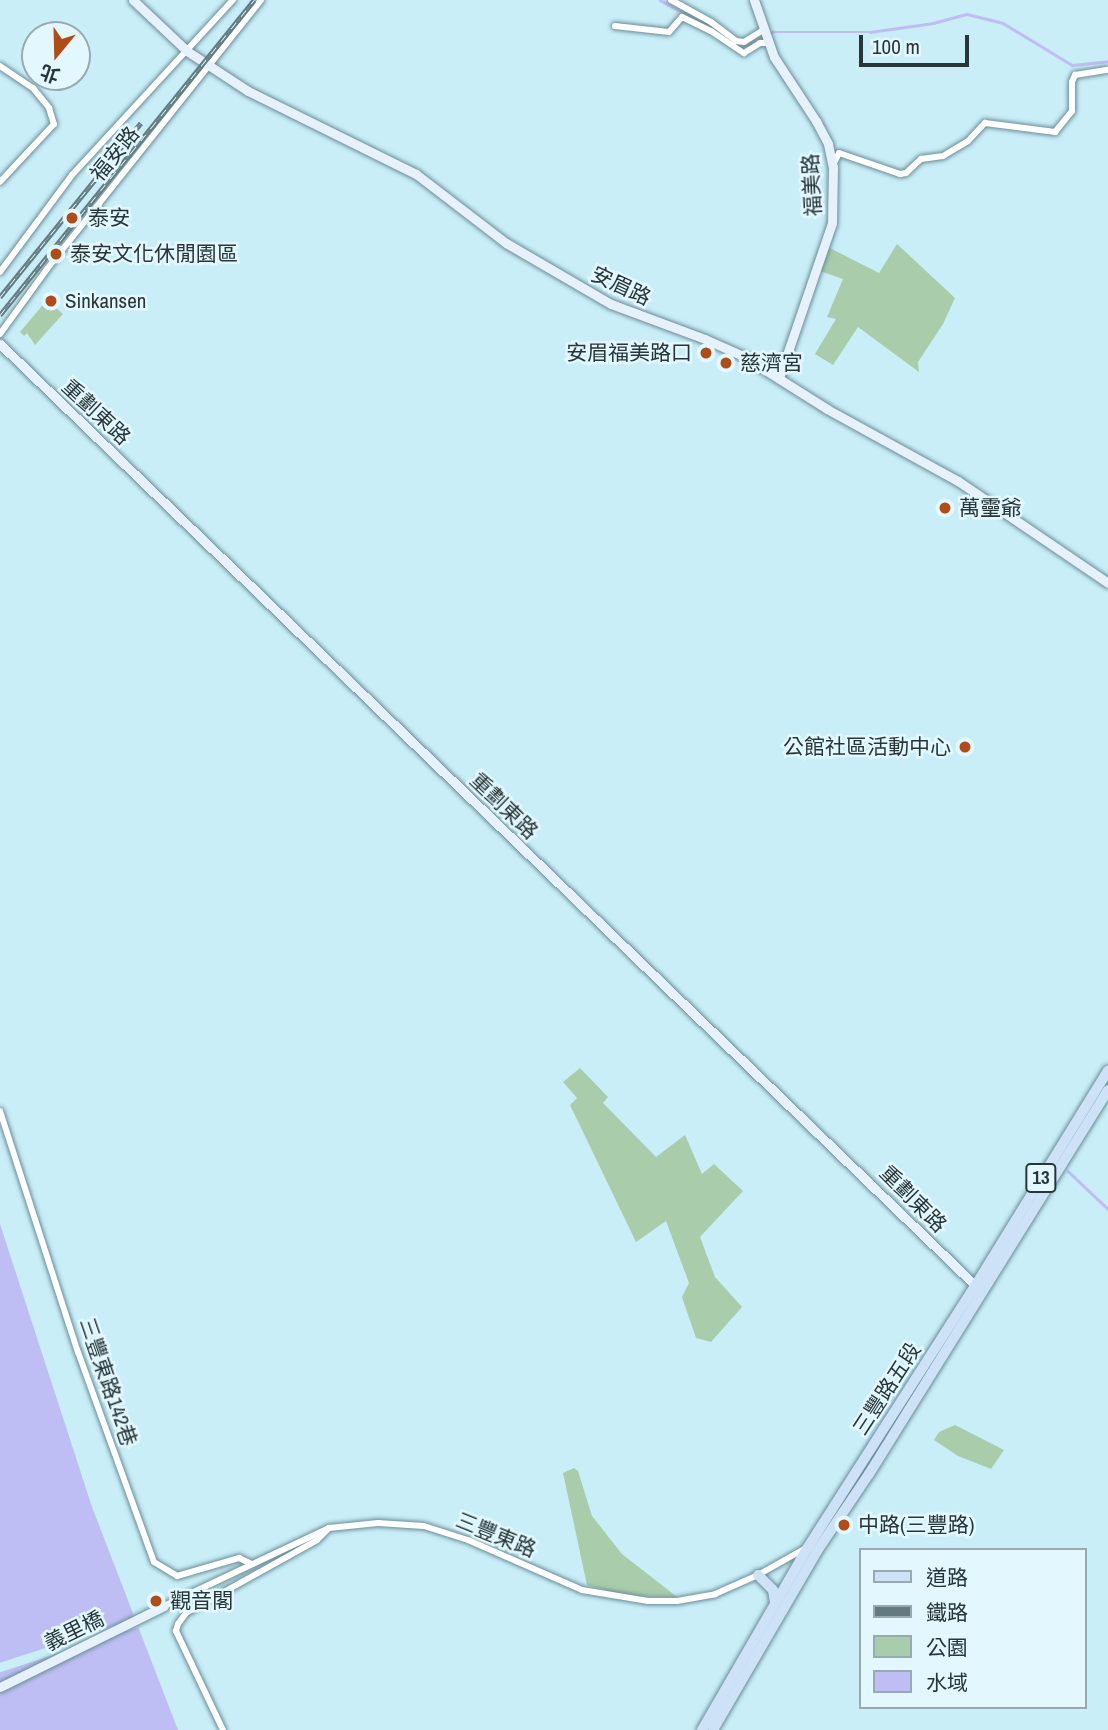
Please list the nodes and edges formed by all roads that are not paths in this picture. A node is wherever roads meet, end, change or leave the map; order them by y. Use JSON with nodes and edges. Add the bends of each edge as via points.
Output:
{"nodes":[{"id":1,"x":133,"y":0,"type":"edge"},
{"id":2,"x":233,"y":0,"type":"edge"},
{"id":3,"x":261,"y":0,"type":"edge"},
{"id":4,"x":671,"y":0,"type":"edge"},
{"id":5,"x":754,"y":0,"type":"edge"},
{"id":6,"x":615,"y":26,"type":"dead end"},
{"id":7,"x":765,"y":29,"type":"junction"},
{"id":8,"x":769,"y":43,"type":"junction"},
{"id":9,"x":187,"y":51,"type":"junction"},
{"id":10,"x":210,"y":65,"type":"junction"},
{"id":11,"x":0,"y":66,"type":"edge"},
{"id":12,"x":1108,"y":70,"type":"edge"},
{"id":13,"x":833,"y":170,"type":"junction"},
{"id":14,"x":0,"y":182,"type":"edge"},
{"id":15,"x":0,"y":272,"type":"edge"},
{"id":16,"x":0,"y":334,"type":"edge"},
{"id":17,"x":0,"y":344,"type":"edge"},
{"id":18,"x":779,"y":378,"type":"junction"},
{"id":19,"x":1108,"y":583,"type":"edge"},
{"id":20,"x":1108,"y":1071,"type":"edge"},
{"id":21,"x":1108,"y":1090,"type":"edge"},
{"id":22,"x":0,"y":1111,"type":"edge"},
{"id":23,"x":980,"y":1289,"type":"junction"},
{"id":24,"x":329,"y":1528,"type":"junction"},
{"id":25,"x":813,"y":1549,"type":"junction"},
{"id":26,"x":252,"y":1564,"type":"junction"},
{"id":27,"x":758,"y":1575,"type":"junction"},
{"id":28,"x":775,"y":1602,"type":"junction"},
{"id":29,"x":164,"y":1606,"type":"joint"},
{"id":30,"x":0,"y":1687,"type":"edge"},
{"id":31,"x":223,"y":1730,"type":"edge"},
{"id":32,"x":702,"y":1730,"type":"edge"},
{"id":33,"x":713,"y":1730,"type":"edge"}],
"edges":[{"from":1,"to":9,"type":"street","name":"安眉路"},
{"from":2,"to":9,"type":"street","name":"福安路"},
{"from":3,"to":10,"type":"street","name":"福安路"},
{"from":4,"to":7,"type":"street","via":[[736,41],[744,42]]},
{"from":5,"to":7,"type":"street","name":"福美路"},
{"from":6,"to":8,"type":"street","via":[[669,32],[682,17],[744,53]]},
{"from":7,"to":8,"type":"street","name":"福美路"},
{"from":8,"to":13,"type":"street","name":"福美路","via":[[828,144]]},
{"from":9,"to":10,"type":"street","name":"安眉路"},
{"from":9,"to":15,"type":"street","name":"福安路","via":[[72,175]]},
{"from":10,"to":16,"type":"street","name":"福安路"},
{"from":10,"to":18,"type":"street","name":"安眉路","via":[[248,90],[416,174],[506,243],[611,304],[705,339]]},
{"from":11,"to":14,"type":"street","via":[[33,88],[49,108],[54,124]]},
{"from":12,"to":13,"type":"street","via":[[1075,75],[1072,111],[1055,131],[985,123],[968,141],[943,156],[921,159],[906,173],[839,153]]},
{"from":13,"to":18,"type":"street","name":"福美路","via":[[832,223]]},
{"from":17,"to":23,"type":"street","name":"重劃東路"},
{"from":18,"to":19,"type":"street","name":"安眉路","via":[[996,505]]},
{"from":20,"to":23,"type":"main road","name":"三豐路五段","number":"13"},
{"from":21,"to":23,"type":"main road","name":"三豐路五段","number":"13"},
{"from":22,"to":26,"type":"street","name":"三豐東路142巷","via":[[78,1352],[154,1562],[177,1576],[239,1558]]},
{"from":23,"to":25,"type":"main road","name":"三豐路五段","number":"13","via":[[869,1474]]},
{"from":24,"to":26,"type":"street","name":"三豐東路"},
{"from":24,"to":27,"type":"street","name":"三豐東路","via":[[378,1522],[424,1526],[468,1540],[582,1590],[621,1599],[677,1601],[715,1594]]},
{"from":24,"to":31,"type":"street","via":[[317,1540],[186,1613],[177,1624],[176,1631]]},
{"from":25,"to":27,"type":"street","name":"三豐東路"},
{"from":25,"to":28,"type":"main road","name":"三豐路五段","number":"13"},
{"from":25,"to":33,"type":"main road","name":"三豐路五段","number":"13"},
{"from":26,"to":29,"type":"street","name":"三豐東路"},
{"from":27,"to":28,"type":"main road","via":[[773,1590]]},
{"from":28,"to":32,"type":"main road","name":"三豐路五段","number":"13"},
{"from":29,"to":30,"type":"street","name":"義里橋"}]}
